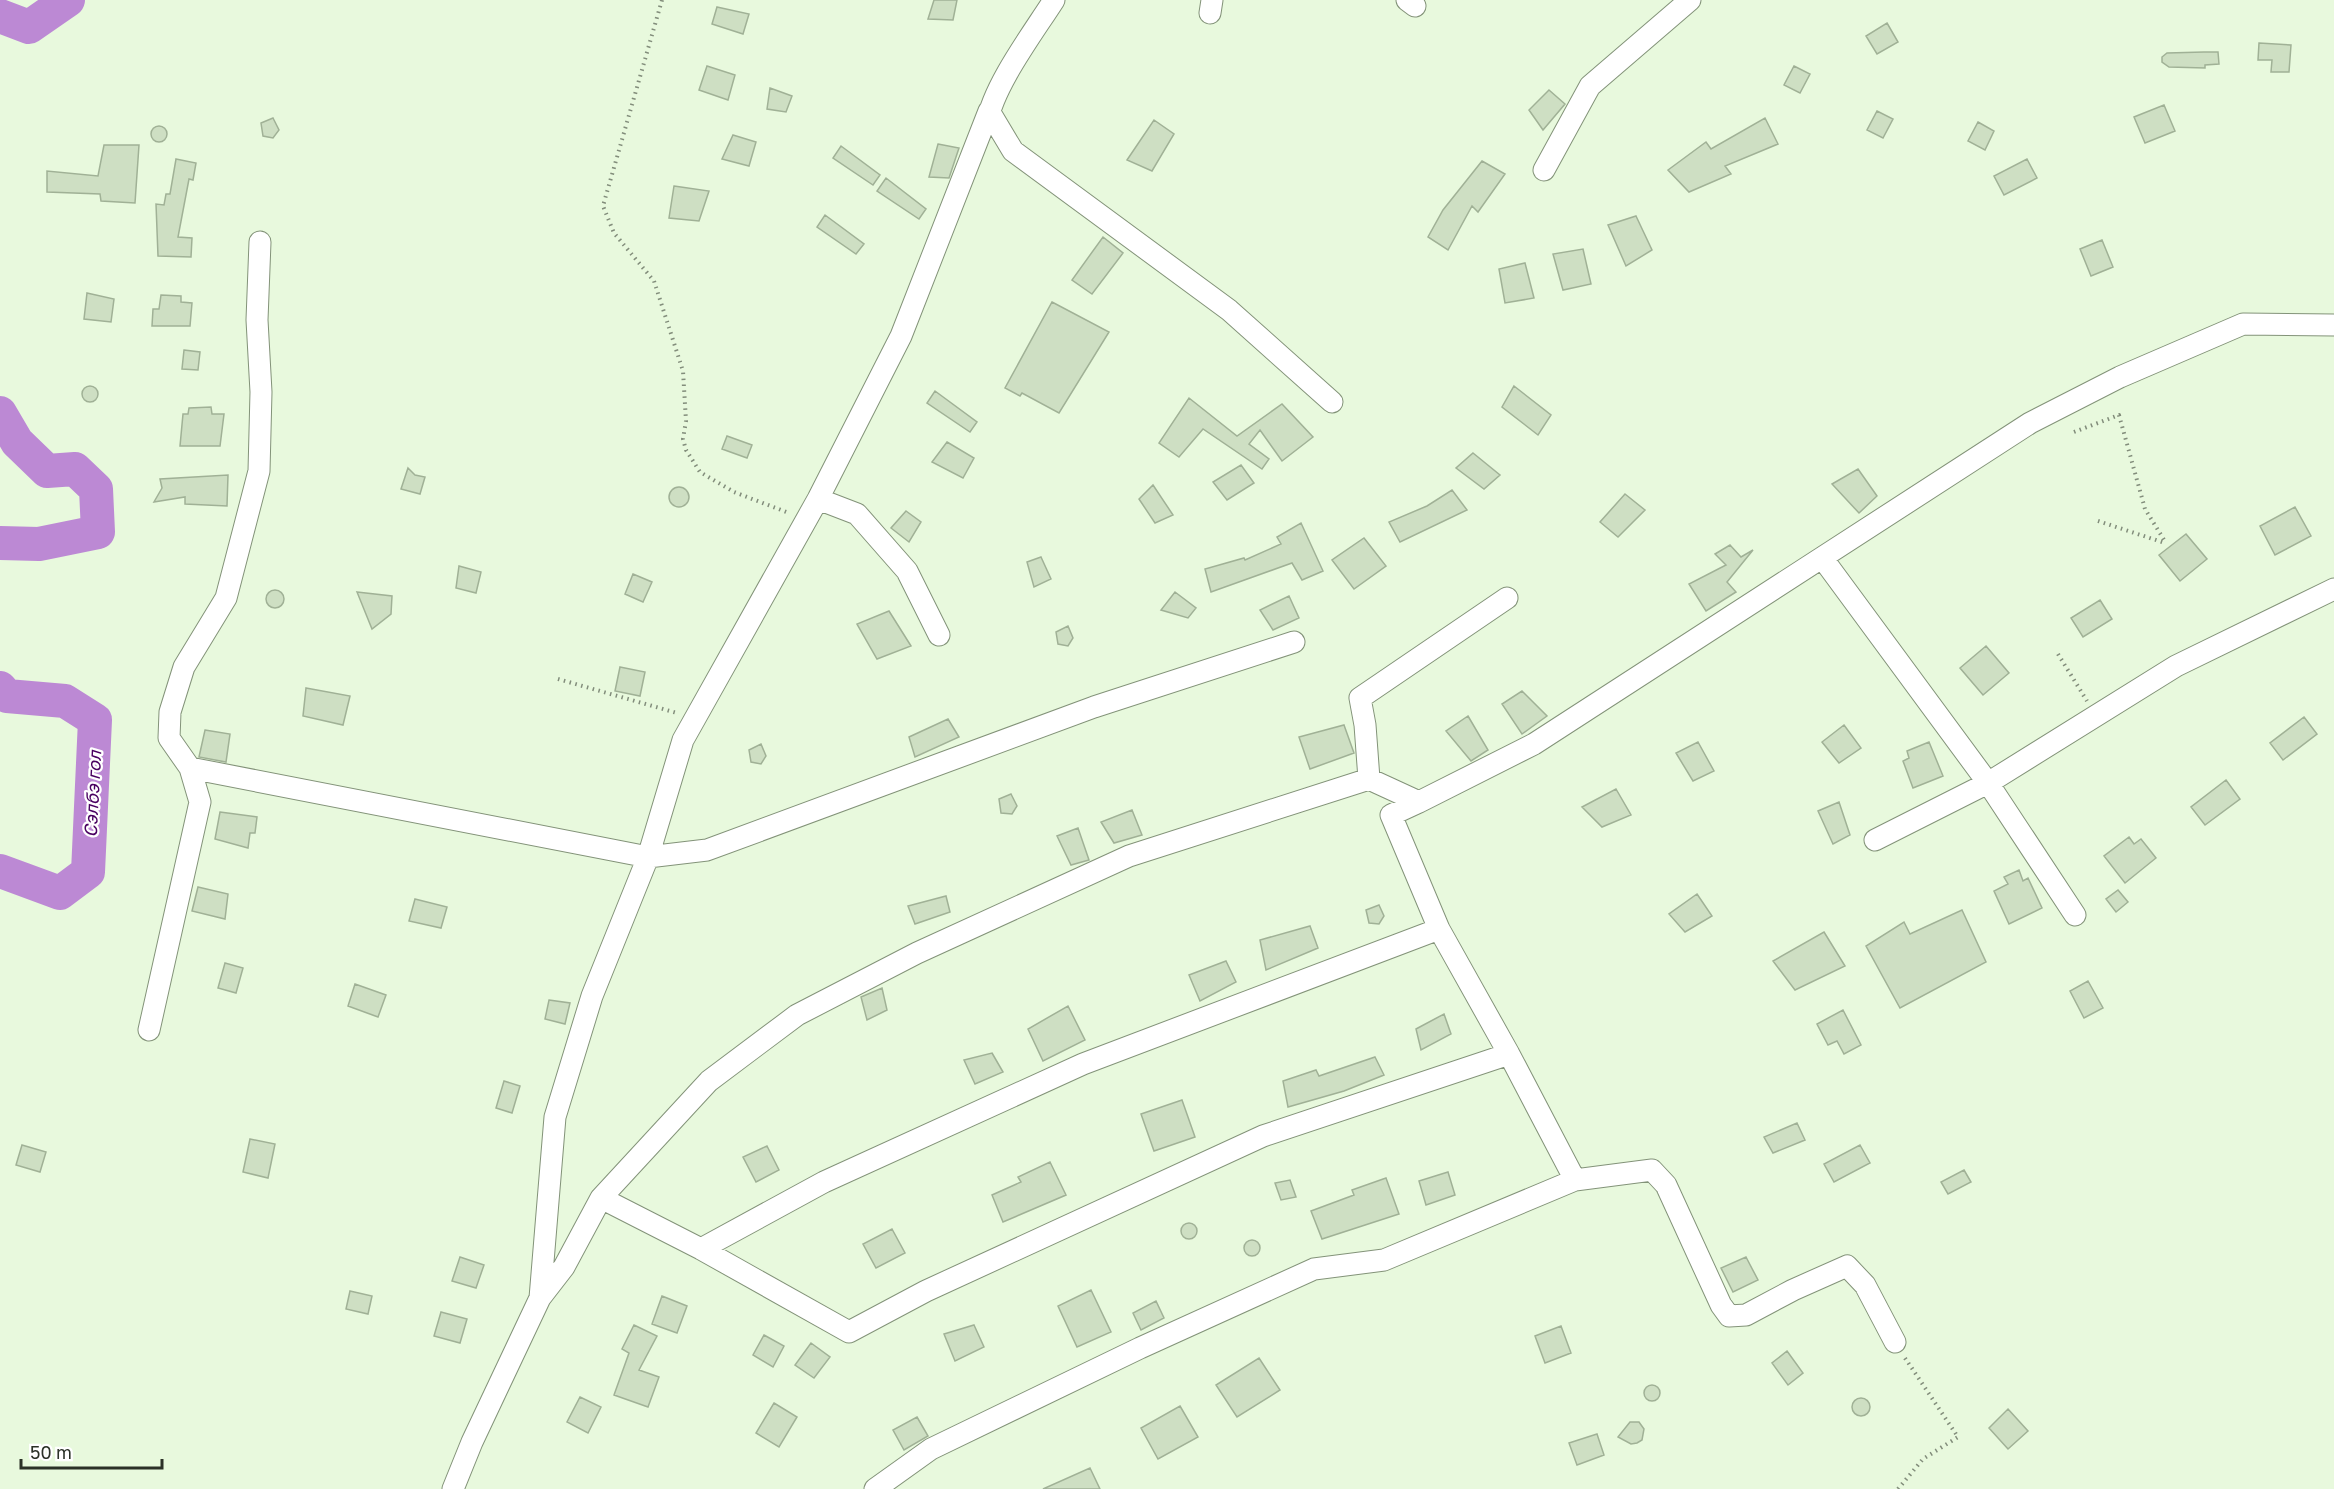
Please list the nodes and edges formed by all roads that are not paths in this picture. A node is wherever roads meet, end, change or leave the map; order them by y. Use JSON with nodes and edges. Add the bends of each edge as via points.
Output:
{"nodes":[{"id":1,"x":1054,"y":0,"type":"edge"},
{"id":2,"x":1690,"y":0,"type":"edge"},
{"id":3,"x":989,"y":111,"type":"junction"},
{"id":4,"x":1544,"y":170,"type":"dead end"},
{"id":5,"x":979,"y":176,"type":"dead end"},
{"id":6,"x":260,"y":242,"type":"dead end"},
{"id":7,"x":2334,"y":325,"type":"edge"},
{"id":8,"x":1332,"y":402,"type":"dead end"},
{"id":9,"x":818,"y":499,"type":"junction"},
{"id":10,"x":1823,"y":558,"type":"junction"},
{"id":11,"x":2334,"y":590,"type":"edge"},
{"id":12,"x":1507,"y":598,"type":"dead end"},
{"id":13,"x":939,"y":635,"type":"dead end"},
{"id":14,"x":1294,"y":642,"type":"dead end"},
{"id":15,"x":190,"y":768,"type":"junction"},
{"id":16,"x":1369,"y":779,"type":"junction"},
{"id":17,"x":1988,"y":783,"type":"junction"},
{"id":18,"x":1419,"y":802,"type":"junction"},
{"id":19,"x":1875,"y":840,"type":"dead end"},
{"id":20,"x":648,"y":857,"type":"junction"},
{"id":21,"x":2074,"y":915,"type":"dead end"},
{"id":22,"x":1439,"y":929,"type":"junction"},
{"id":23,"x":149,"y":1030,"type":"dead end"},
{"id":24,"x":1509,"y":1054,"type":"junction"},
{"id":25,"x":1575,"y":1180,"type":"junction"},
{"id":26,"x":601,"y":1198,"type":"junction"},
{"id":27,"x":701,"y":1249,"type":"junction"},
{"id":28,"x":540,"y":1298,"type":"junction"},
{"id":29,"x":1895,"y":1342,"type":"road end"},
{"id":30,"x":453,"y":1489,"type":"edge"},
{"id":31,"x":875,"y":1489,"type":"edge"}],
"edges":[{"from":1,"to":3,"type":"street"},
{"from":2,"to":4,"type":"street","via":[[1590,86]]},
{"from":3,"to":5,"type":"street"},
{"from":3,"to":8,"type":"street","via":[[1013,151],[1229,310]]},
{"from":3,"to":9,"type":"street","via":[[901,336]]},
{"from":6,"to":15,"type":"street","via":[[259,471],[226,598],[184,667],[170,712],[168,738]]},
{"from":7,"to":10,"type":"street","via":[[2243,324],[2120,377],[2030,423]]},
{"from":9,"to":13,"type":"street","via":[[857,514],[907,572]]},
{"from":9,"to":20,"type":"street","via":[[683,740]]},
{"from":10,"to":17,"type":"street"},
{"from":10,"to":18,"type":"street","via":[[1534,744]]},
{"from":11,"to":17,"type":"street","via":[[2180,663]]},
{"from":12,"to":16,"type":"street","via":[[1360,698]]},
{"from":14,"to":20,"type":"street","via":[[1094,707],[707,850]]},
{"from":15,"to":20,"type":"street"},
{"from":15,"to":23,"type":"street","via":[[200,802]]},
{"from":16,"to":18,"type":"street"},
{"from":16,"to":26,"type":"street","via":[[1129,856],[917,953],[797,1015],[709,1081]]},
{"from":17,"to":19,"type":"street"},
{"from":17,"to":21,"type":"street"},
{"from":18,"to":22,"type":"street","via":[[1391,815]]},
{"from":20,"to":28,"type":"street","via":[[591,996],[555,1117]]},
{"from":22,"to":24,"type":"street"},
{"from":22,"to":27,"type":"street","via":[[1083,1064],[824,1182]]},
{"from":24,"to":25,"type":"street"},
{"from":24,"to":27,"type":"street","via":[[1263,1136],[926,1291],[849,1332]]},
{"from":25,"to":29,"type":"street","via":[[1652,1170],[1666,1185],[1729,1316],[1746,1315],[1847,1266],[1865,1285]]},
{"from":25,"to":31,"type":"street","via":[[1384,1260],[1314,1269],[931,1449]]},
{"from":26,"to":27,"type":"street"},
{"from":26,"to":28,"type":"street","via":[[564,1267]]},
{"from":28,"to":30,"type":"street"}]}
